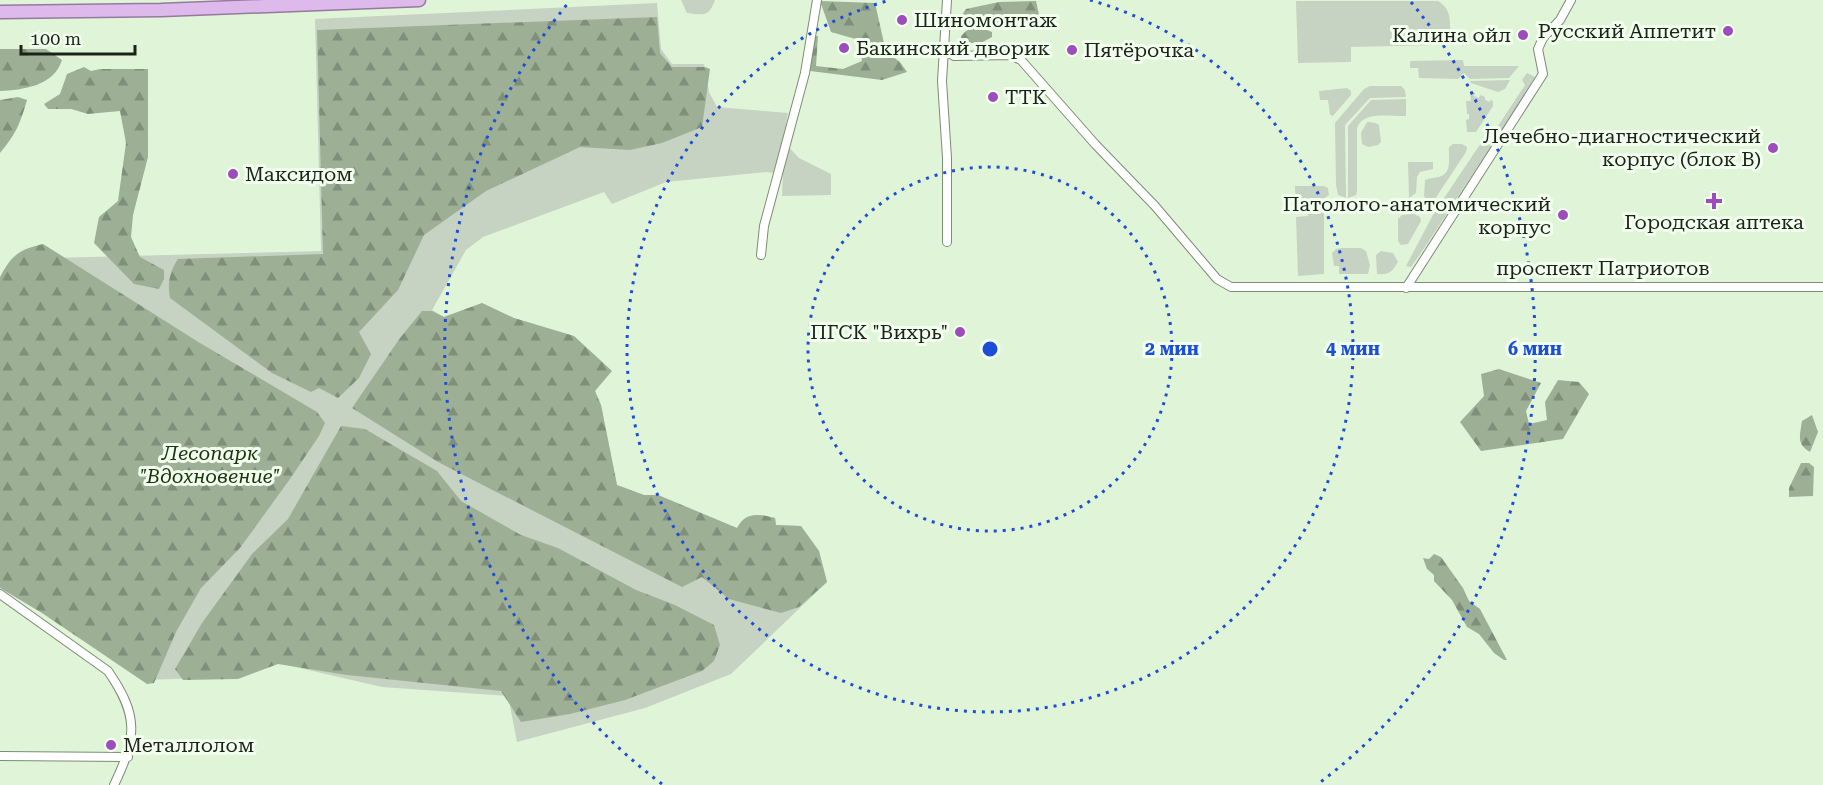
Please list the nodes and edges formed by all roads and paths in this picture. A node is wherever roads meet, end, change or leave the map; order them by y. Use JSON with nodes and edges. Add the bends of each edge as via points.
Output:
{"nodes":[{"id":1,"x":419,"y":0,"type":"edge"},
{"id":2,"x":817,"y":0,"type":"edge"},
{"id":3,"x":947,"y":0,"type":"edge"},
{"id":4,"x":1571,"y":0,"type":"edge"},
{"id":5,"x":0,"y":12,"type":"edge"},
{"id":6,"x":943,"y":48,"type":"junction"},
{"id":7,"x":947,"y":242,"type":"dead end"},
{"id":8,"x":760,"y":255,"type":"dead end"},
{"id":9,"x":1823,"y":287,"type":"edge"},
{"id":10,"x":1406,"y":288,"type":"junction"},
{"id":11,"x":0,"y":594,"type":"edge"},
{"id":12,"x":0,"y":756,"type":"edge"},
{"id":13,"x":128,"y":757,"type":"junction"},
{"id":14,"x":114,"y":785,"type":"edge"}],
"edges":[{"from":1,"to":5,"type":"highway"},
{"from":2,"to":8,"type":"street","via":[[805,74],[764,226]]},
{"from":3,"to":6,"type":"street"},
{"from":4,"to":10,"type":"street","via":[[1538,49],[1543,74]]},
{"from":6,"to":7,"type":"street"},
{"from":6,"to":10,"type":"street","name":"проспект Патриотов","via":[[954,56],[1010,55],[1021,60],[1217,279],[1231,287]]},
{"from":9,"to":10,"type":"street","name":"проспект Патриотов"},
{"from":11,"to":13,"type":"street","via":[[108,671],[131,717]]},
{"from":12,"to":13,"type":"street"},
{"from":13,"to":14,"type":"street"}]}
